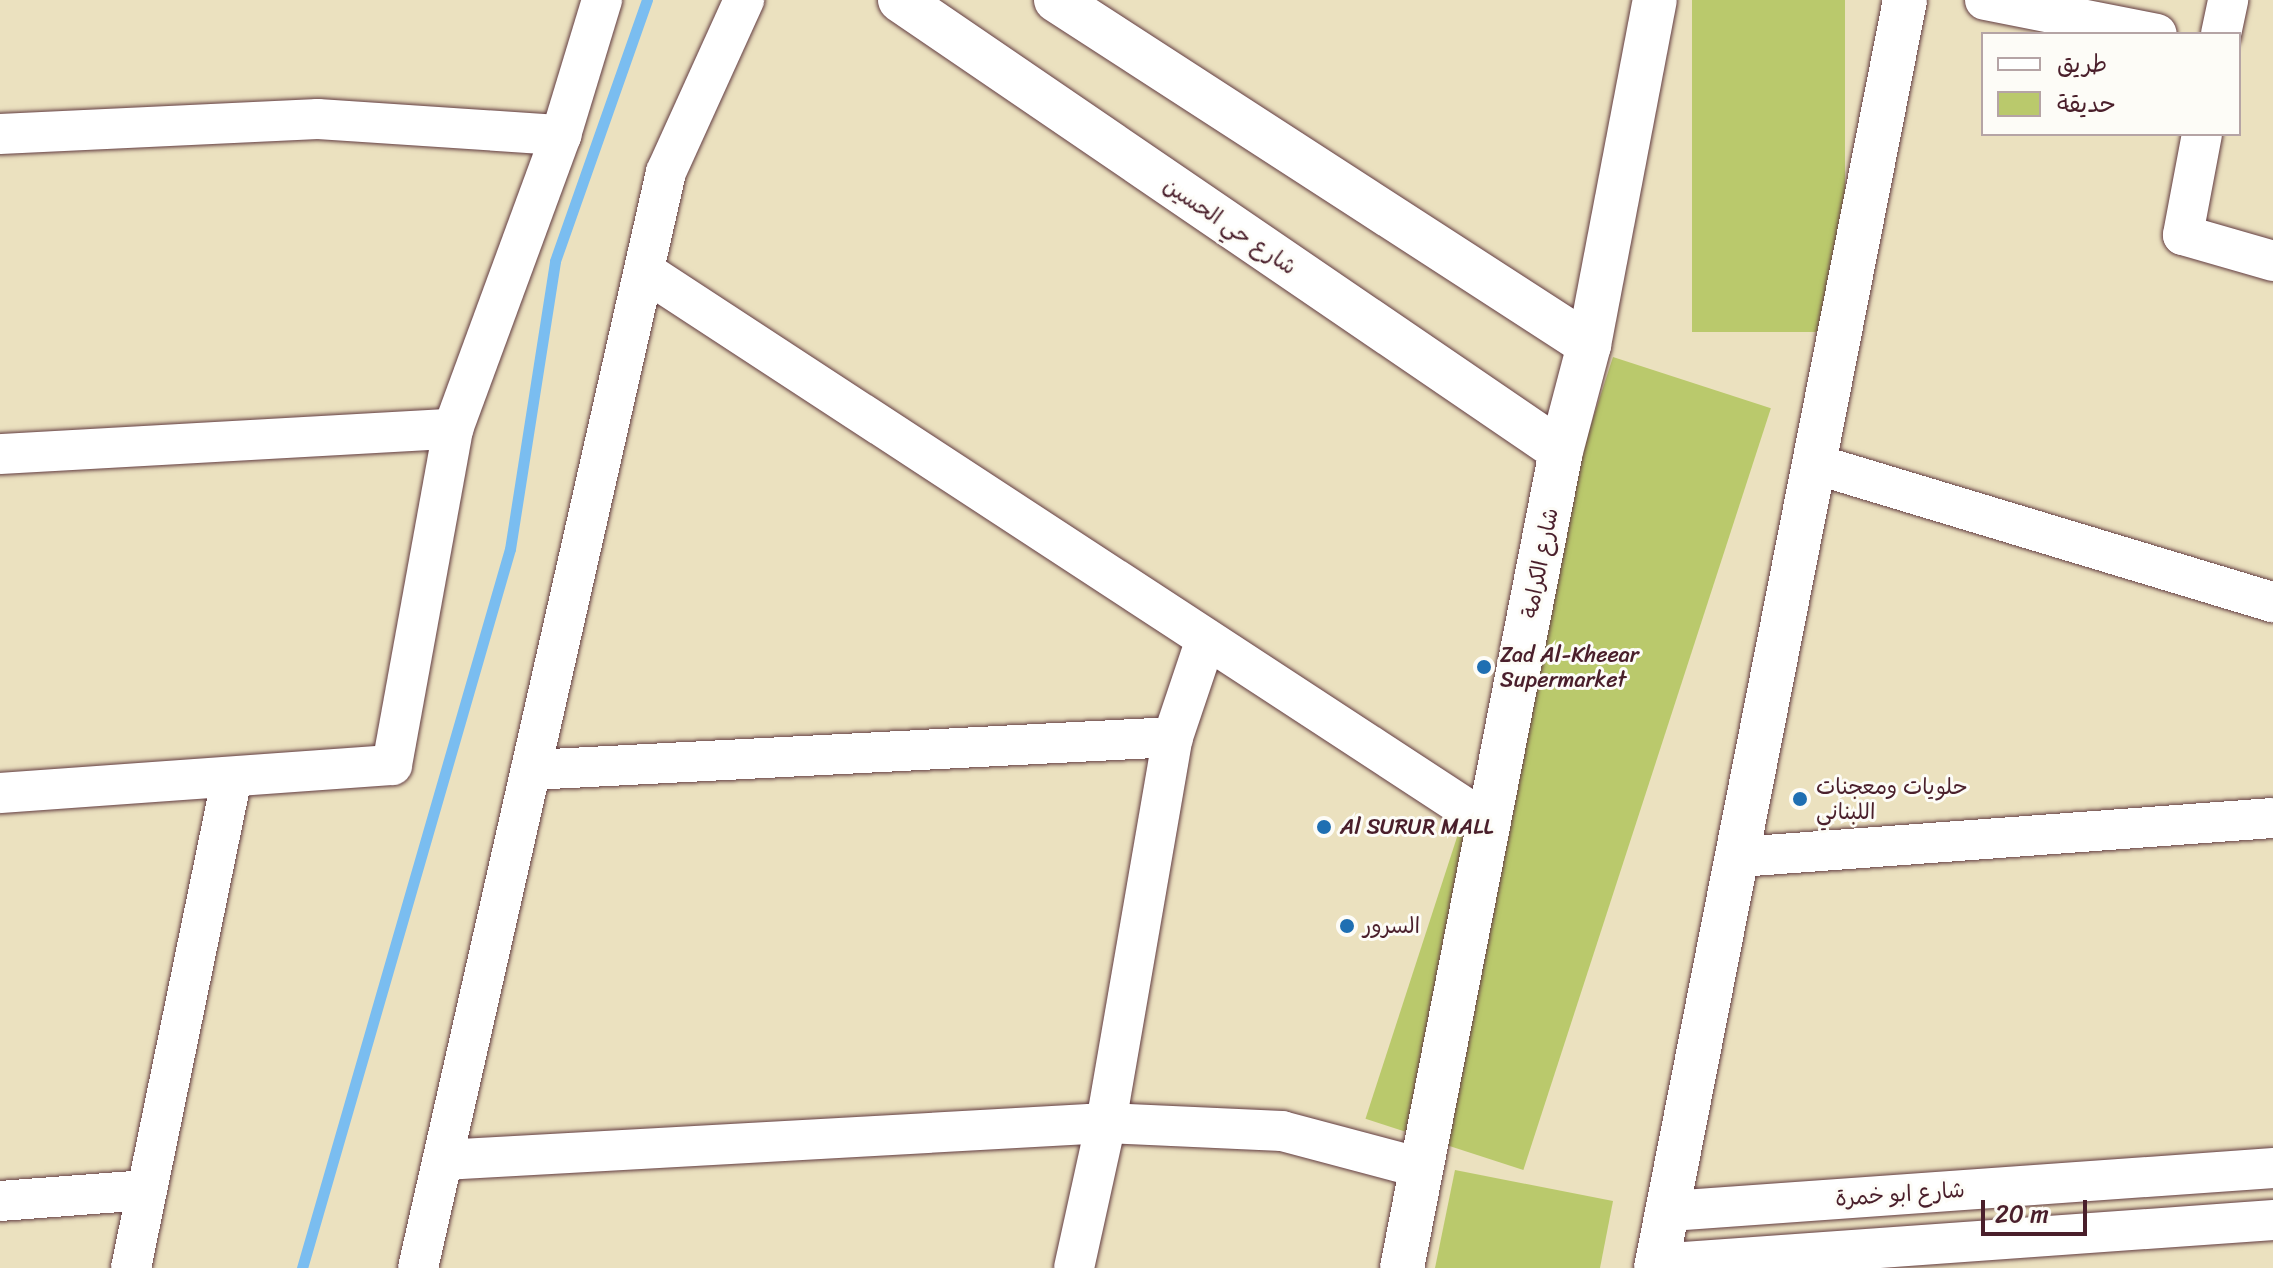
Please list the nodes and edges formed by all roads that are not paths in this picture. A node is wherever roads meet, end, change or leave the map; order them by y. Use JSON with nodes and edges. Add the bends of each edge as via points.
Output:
{"nodes":[{"id":1,"x":602,"y":0,"type":"edge"},
{"id":2,"x":744,"y":0,"type":"edge"},
{"id":3,"x":900,"y":0,"type":"edge"},
{"id":4,"x":1056,"y":0,"type":"edge"},
{"id":5,"x":1655,"y":0,"type":"edge"},
{"id":6,"x":1905,"y":0,"type":"edge"},
{"id":7,"x":1985,"y":0,"type":"edge"},
{"id":8,"x":2228,"y":0,"type":"edge"},
{"id":9,"x":2147,"y":32,"type":"edge"},
{"id":10,"x":2221,"y":32,"type":"edge"},
{"id":11,"x":0,"y":134,"type":"edge"},
{"id":12,"x":561,"y":135,"type":"junction"},
{"id":13,"x":2202,"y":136,"type":"edge"},
{"id":14,"x":2273,"y":261,"type":"edge"},
{"id":15,"x":644,"y":271,"type":"junction"},
{"id":16,"x":1589,"y":345,"type":"junction"},
{"id":17,"x":453,"y":429,"type":"junction"},
{"id":18,"x":1561,"y":451,"type":"junction"},
{"id":19,"x":0,"y":454,"type":"edge"},
{"id":20,"x":1815,"y":464,"type":"junction"},
{"id":21,"x":2273,"y":602,"type":"edge"},
{"id":22,"x":1206,"y":639,"type":"junction"},
{"id":23,"x":1173,"y":737,"type":"junction"},
{"id":24,"x":531,"y":770,"type":"junction"},
{"id":25,"x":232,"y":777,"type":"junction"},
{"id":26,"x":0,"y":793,"type":"edge"},
{"id":27,"x":2273,"y":818,"type":"edge"},
{"id":28,"x":1490,"y":824,"type":"junction"},
{"id":29,"x":1739,"y":857,"type":"junction"},
{"id":30,"x":1106,"y":1123,"type":"junction"},
{"id":31,"x":443,"y":1160,"type":"junction"},
{"id":32,"x":1421,"y":1168,"type":"junction"},
{"id":33,"x":2273,"y":1168,"type":"edge"},
{"id":34,"x":147,"y":1190,"type":"junction"},
{"id":35,"x":0,"y":1201,"type":"edge"},
{"id":36,"x":1670,"y":1211,"type":"junction"},
{"id":37,"x":2273,"y":1220,"type":"edge"},
{"id":38,"x":1656,"y":1266,"type":"edge"},
{"id":39,"x":131,"y":1268,"type":"edge"},
{"id":40,"x":418,"y":1268,"type":"edge"},
{"id":41,"x":1074,"y":1268,"type":"edge"},
{"id":42,"x":1402,"y":1268,"type":"edge"}],
"edges":[{"from":1,"to":12,"type":"street"},
{"from":2,"to":15,"type":"street","via":[[666,172]]},
{"from":3,"to":18,"type":"street","name":"شارع حي الحسين"},
{"from":4,"to":16,"type":"street"},
{"from":5,"to":16,"type":"street","name":"شارع الكرامة"},
{"from":6,"to":20,"type":"street"},
{"from":7,"to":9,"type":"street"},
{"from":8,"to":10,"type":"street"},
{"from":11,"to":12,"type":"street","via":[[318,119]]},
{"from":12,"to":17,"type":"street"},
{"from":13,"to":14,"type":"street","via":[[2183,235]]},
{"from":15,"to":22,"type":"street"},
{"from":15,"to":24,"type":"street"},
{"from":16,"to":18,"type":"street","name":"شارع الكرامة"},
{"from":17,"to":19,"type":"street"},
{"from":17,"to":25,"type":"street","via":[[392,765]]},
{"from":18,"to":28,"type":"street","name":"شارع الكرامة"},
{"from":20,"to":21,"type":"street"},
{"from":20,"to":29,"type":"street"},
{"from":22,"to":23,"type":"street"},
{"from":22,"to":28,"type":"street"},
{"from":23,"to":24,"type":"street"},
{"from":23,"to":30,"type":"street"},
{"from":24,"to":31,"type":"street"},
{"from":25,"to":26,"type":"street"},
{"from":25,"to":34,"type":"street"},
{"from":27,"to":29,"type":"street"},
{"from":28,"to":32,"type":"street","name":"شارع الكرامة"},
{"from":29,"to":36,"type":"street"},
{"from":30,"to":31,"type":"street"},
{"from":30,"to":32,"type":"street","via":[[1282,1131]]},
{"from":30,"to":41,"type":"street"},
{"from":31,"to":40,"type":"street"},
{"from":32,"to":42,"type":"street","name":"شارع الكرامة"},
{"from":33,"to":36,"type":"street","name":"شارع ابو خمرة"},
{"from":34,"to":35,"type":"street"},
{"from":34,"to":39,"type":"street"},
{"from":36,"to":38,"type":"street"},
{"from":37,"to":38,"type":"street"}]}
